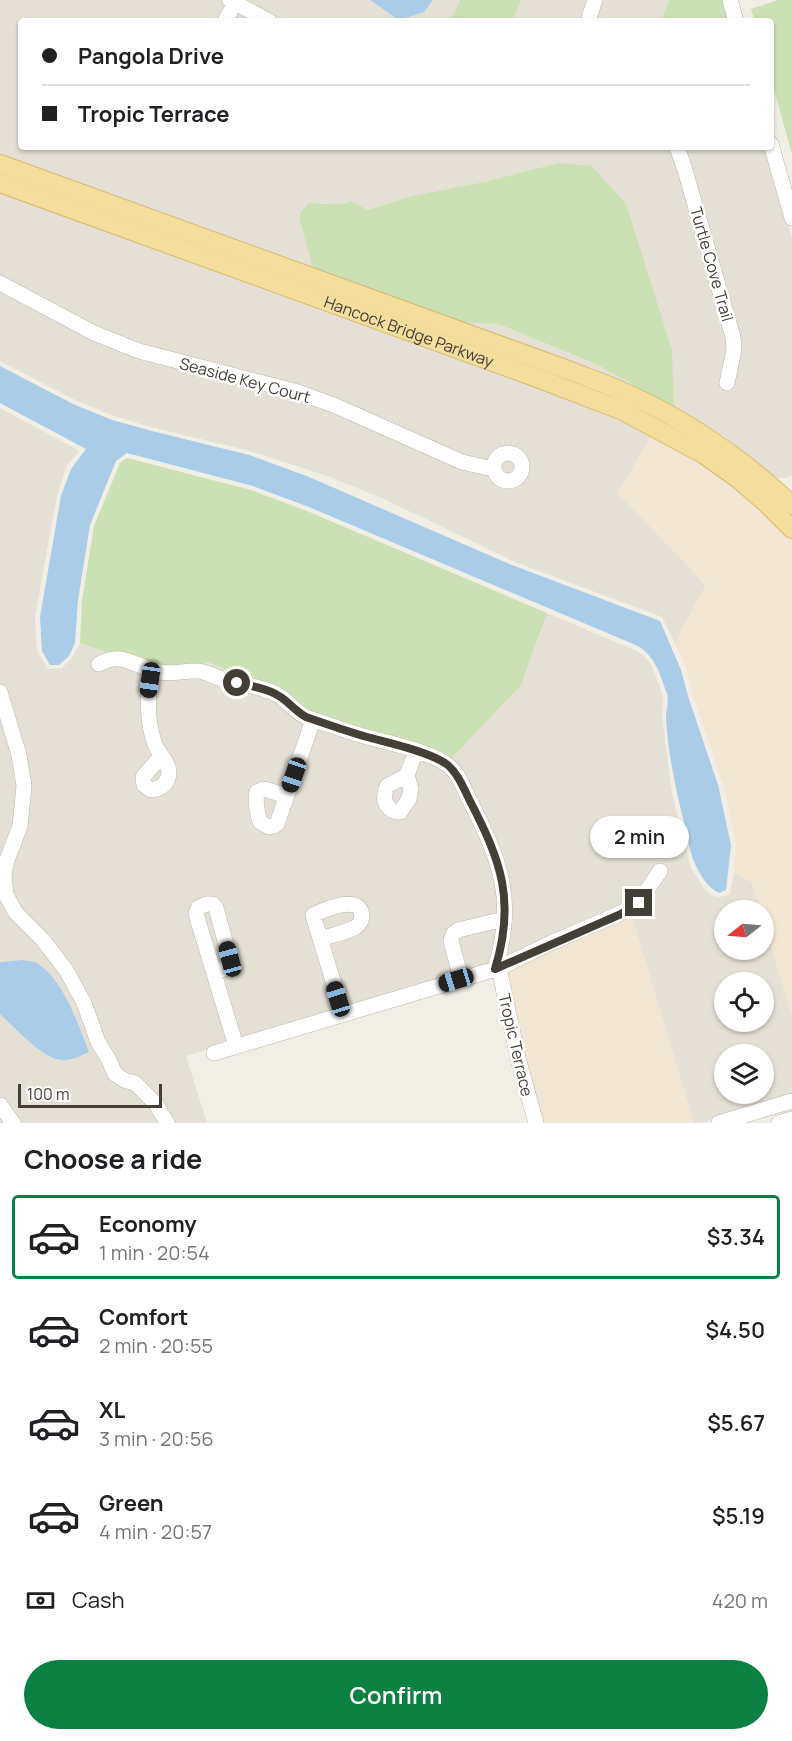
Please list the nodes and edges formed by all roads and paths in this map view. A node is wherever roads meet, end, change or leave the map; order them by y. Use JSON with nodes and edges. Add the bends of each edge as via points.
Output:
{"nodes":[{"id":1,"x":595,"y":0,"type":"edge"},
{"id":2,"x":730,"y":0,"type":"edge"},
{"id":3,"x":234,"y":1,"type":"edge"},
{"id":4,"x":226,"y":18,"type":"edge"},
{"id":5,"x":264,"y":18,"type":"edge"},
{"id":6,"x":589,"y":18,"type":"edge"},
{"id":7,"x":735,"y":18,"type":"edge"},
{"id":8,"x":678,"y":150,"type":"edge"},
{"id":9,"x":773,"y":150,"type":"edge"},
{"id":10,"x":0,"y":164,"type":"edge"},
{"id":11,"x":0,"y":183,"type":"edge"},
{"id":12,"x":792,"y":218,"type":"edge"},
{"id":13,"x":0,"y":283,"type":"edge"},
{"id":14,"x":727,"y":383,"type":"dead end"},
{"id":15,"x":494,"y":469,"type":"dead end"},
{"id":16,"x":790,"y":512,"type":"edge"},
{"id":17,"x":99,"y":664,"type":"dead end"},
{"id":18,"x":151,"y":670,"type":"junction"},
{"id":19,"x":0,"y":692,"type":"edge"},
{"id":20,"x":4,"y":718,"type":"edge"},
{"id":21,"x":313,"y":720,"type":"junction"},
{"id":22,"x":416,"y":751,"type":"junction"},
{"id":23,"x":161,"y":756,"type":"dead end"},
{"id":24,"x":407,"y":775,"type":"dead end"},
{"id":25,"x":286,"y":796,"type":"dead end"},
{"id":26,"x":660,"y":871,"type":"dead end"},
{"id":27,"x":3,"y":896,"type":"edge"},
{"id":28,"x":504,"y":919,"type":"junction"},
{"id":29,"x":320,"y":939,"type":"dead end"},
{"id":30,"x":494,"y":969,"type":"junction"},
{"id":31,"x":214,"y":972,"type":"dead end"},
{"id":32,"x":461,"y":978,"type":"junction"},
{"id":33,"x":343,"y":1014,"type":"junction"},
{"id":34,"x":237,"y":1046,"type":"junction"},
{"id":35,"x":214,"y":1053,"type":"dead end"},
{"id":36,"x":792,"y":1101,"type":"edge"},
{"id":37,"x":0,"y":1105,"type":"edge"},
{"id":38,"x":756,"y":1118,"type":"edge"},
{"id":39,"x":792,"y":1119,"type":"edge"},
{"id":40,"x":166,"y":1122,"type":"edge"},
{"id":41,"x":12,"y":1123,"type":"edge"},
{"id":42,"x":526,"y":1123,"type":"edge"},
{"id":43,"x":536,"y":1123,"type":"edge"},
{"id":44,"x":718,"y":1123,"type":"edge"},
{"id":45,"x":778,"y":1123,"type":"edge"}],
"edges":[{"from":1,"to":6,"type":"street"},
{"from":2,"to":7,"type":"street"},
{"from":3,"to":4,"type":"street"},
{"from":3,"to":5,"type":"street"},
{"from":8,"to":14,"type":"street","name":"Turtle Cove Trail","via":[[733,337]]},
{"from":9,"to":12,"type":"street"},
{"from":10,"to":16,"type":"main road","name":"Hancock Bridge Parkway","via":[[628,394],[722,448],[769,484]]},
{"from":11,"to":16,"type":"main road","name":"Hancock Bridge Parkway","via":[[623,411],[703,454]]},
{"from":13,"to":15,"type":"street","name":"Seaside Key Court","via":[[94,333],[139,351],[298,392],[462,462]]},
{"from":17,"to":18,"type":"street","via":[[120,658]]},
{"from":18,"to":21,"type":"street","via":[[197,670],[271,692]]},
{"from":18,"to":23,"type":"street","via":[[150,727]]},
{"from":19,"to":20,"type":"street"},
{"from":20,"to":27,"type":"street","via":[[21,765],[24,796],[20,826],[6,867]]},
{"from":21,"to":22,"type":"street"},
{"from":21,"to":25,"type":"street"},
{"from":22,"to":24,"type":"street"},
{"from":22,"to":28,"type":"street","via":[[448,765],[463,786],[500,868]]},
{"from":26,"to":30,"type":"street","via":[[639,903],[621,914]]},
{"from":27,"to":40,"type":"street","via":[[66,970],[115,1074],[135,1083],[156,1104]]},
{"from":28,"to":30,"type":"street"},
{"from":28,"to":32,"type":"street","via":[[453,934],[451,942]]},
{"from":29,"to":33,"type":"street"},
{"from":30,"to":32,"type":"street"},
{"from":30,"to":42,"type":"street","name":"Tropic Terrace","via":[[503,1036]]},
{"from":30,"to":43,"type":"street","name":"Tropic Terrace"},
{"from":31,"to":34,"type":"street"},
{"from":32,"to":33,"type":"street"},
{"from":33,"to":34,"type":"street"},
{"from":34,"to":35,"type":"street"},
{"from":36,"to":38,"type":"street"},
{"from":37,"to":41,"type":"street"},
{"from":38,"to":44,"type":"street"},
{"from":39,"to":45,"type":"street"}]}
